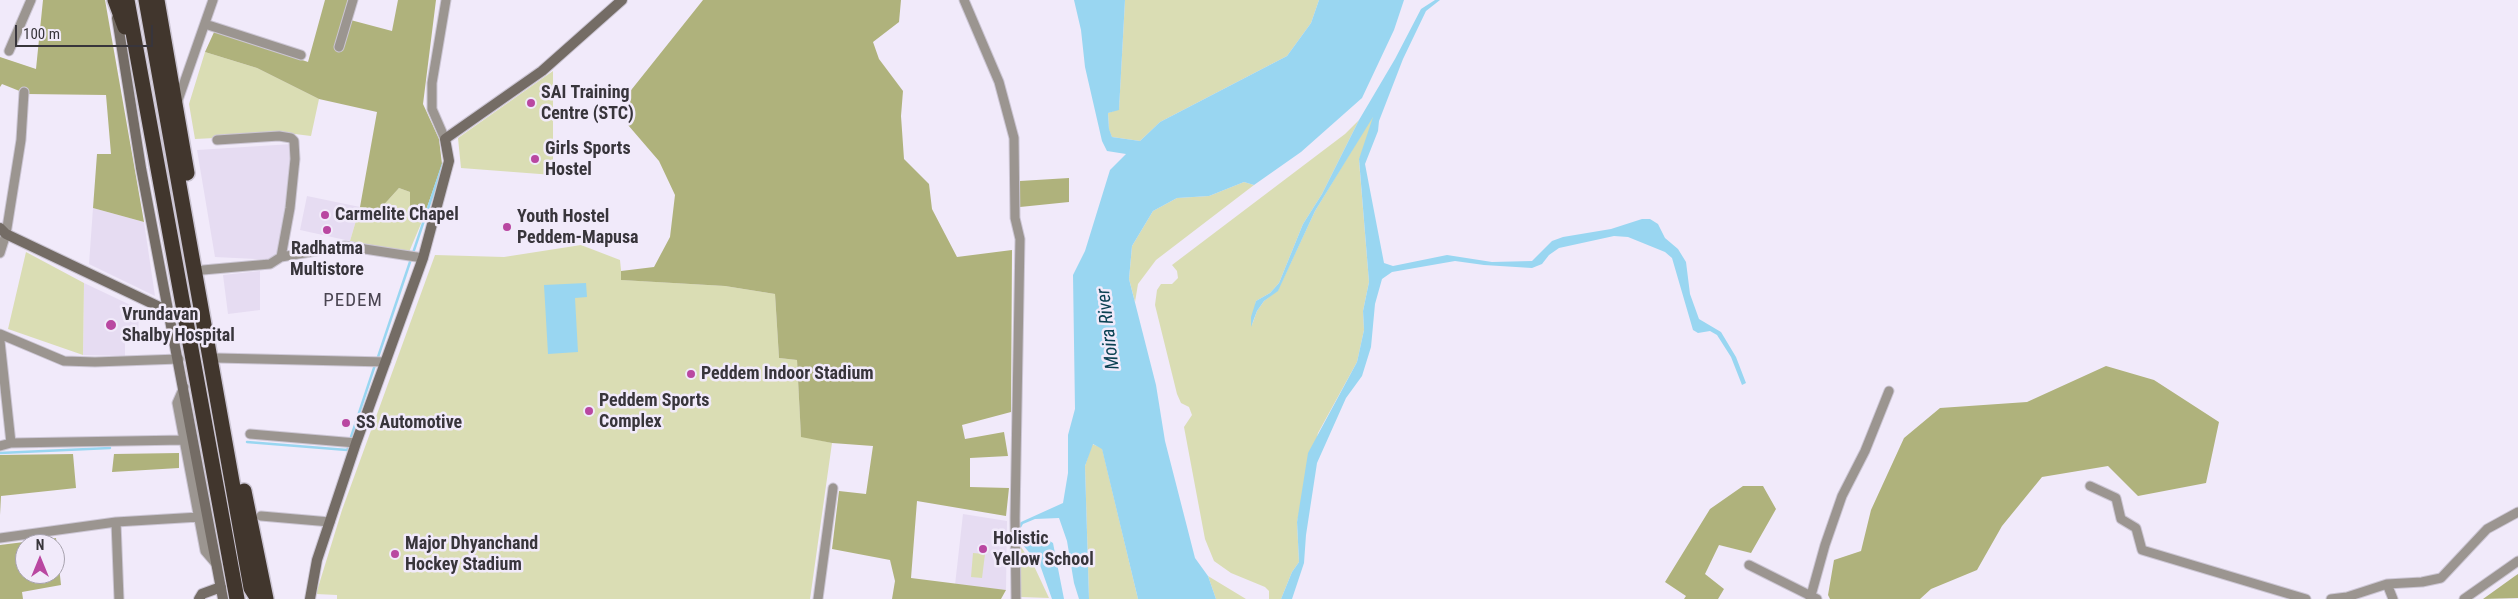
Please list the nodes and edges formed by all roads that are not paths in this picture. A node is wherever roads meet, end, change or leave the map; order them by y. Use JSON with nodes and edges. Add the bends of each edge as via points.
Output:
{"nodes":[{"id":1,"x":31,"y":0,"type":"edge"},
{"id":2,"x":115,"y":0,"type":"edge"},
{"id":3,"x":127,"y":0,"type":"edge"},
{"id":4,"x":146,"y":0,"type":"edge"},
{"id":5,"x":157,"y":0,"type":"edge"},
{"id":6,"x":213,"y":0,"type":"edge"},
{"id":7,"x":353,"y":0,"type":"edge"},
{"id":8,"x":446,"y":0,"type":"edge"},
{"id":9,"x":622,"y":0,"type":"edge"},
{"id":10,"x":964,"y":0,"type":"edge"},
{"id":11,"x":205,"y":24,"type":"junction"},
{"id":12,"x":339,"y":47,"type":"dead end"},
{"id":13,"x":9,"y":51,"type":"dead end"},
{"id":14,"x":301,"y":55,"type":"dead end"},
{"id":15,"x":136,"y":56,"type":"junction"},
{"id":16,"x":24,"y":92,"type":"dead end"},
{"id":17,"x":176,"y":106,"type":"junction"},
{"id":18,"x":445,"y":139,"type":"junction"},
{"id":19,"x":218,"y":140,"type":"dead end"},
{"id":20,"x":3,"y":231,"type":"edge"},
{"id":21,"x":0,"y":253,"type":"edge"},
{"id":22,"x":281,"y":257,"type":"junction"},
{"id":23,"x":423,"y":258,"type":"junction"},
{"id":24,"x":203,"y":270,"type":"junction"},
{"id":25,"x":168,"y":311,"type":"junction"},
{"id":26,"x":0,"y":334,"type":"edge"},
{"id":27,"x":0,"y":341,"type":"edge"},
{"id":28,"x":217,"y":358,"type":"junction"},
{"id":29,"x":179,"y":359,"type":"junction"},
{"id":30,"x":386,"y":362,"type":"junction"},
{"id":31,"x":184,"y":387,"type":"junction"},
{"id":32,"x":1889,"y":391,"type":"dead end"},
{"id":33,"x":250,"y":434,"type":"dead end"},
{"id":34,"x":184,"y":440,"type":"junction"},
{"id":35,"x":11,"y":443,"type":"junction"},
{"id":36,"x":356,"y":443,"type":"junction"},
{"id":37,"x":0,"y":446,"type":"edge"},
{"id":38,"x":2090,"y":486,"type":"dead end"},
{"id":39,"x":833,"y":488,"type":"dead end"},
{"id":40,"x":2518,"y":512,"type":"edge"},
{"id":41,"x":261,"y":516,"type":"dead end"},
{"id":42,"x":199,"y":517,"type":"junction"},
{"id":43,"x":116,"y":522,"type":"junction"},
{"id":44,"x":330,"y":522,"type":"junction"},
{"id":45,"x":0,"y":538,"type":"edge"},
{"id":46,"x":2518,"y":561,"type":"edge"},
{"id":47,"x":1750,"y":565,"type":"dead end"},
{"id":48,"x":218,"y":567,"type":"junction"},
{"id":49,"x":2387,"y":584,"type":"junction"},
{"id":50,"x":221,"y":587,"type":"junction"},
{"id":51,"x":1813,"y":598,"type":"edge"},
{"id":52,"x":119,"y":599,"type":"edge"},
{"id":53,"x":199,"y":599,"type":"edge"},
{"id":54,"x":223,"y":599,"type":"edge"},
{"id":55,"x":236,"y":599,"type":"edge"},
{"id":56,"x":258,"y":599,"type":"edge"},
{"id":57,"x":266,"y":599,"type":"edge"},
{"id":58,"x":310,"y":599,"type":"edge"},
{"id":59,"x":818,"y":599,"type":"edge"},
{"id":60,"x":1016,"y":599,"type":"edge"},
{"id":61,"x":2306,"y":599,"type":"edge"},
{"id":62,"x":2331,"y":599,"type":"edge"},
{"id":63,"x":2393,"y":599,"type":"edge"},
{"id":64,"x":2464,"y":599,"type":"edge"}],
"edges":[{"from":1,"to":13,"type":"street"},
{"from":2,"to":15,"type":"highway"},
{"from":2,"to":25,"type":"street","via":[[141,168]]},
{"from":3,"to":15,"type":"highway"},
{"from":4,"to":56,"type":"highway","via":[[251,588]]},
{"from":5,"to":17,"type":"highway"},
{"from":6,"to":11,"type":"street"},
{"from":7,"to":12,"type":"street"},
{"from":8,"to":18,"type":"street","via":[[432,83],[432,109]]},
{"from":9,"to":18,"type":"street","via":[[542,72]]},
{"from":10,"to":60,"type":"street","via":[[999,82],[1014,138],[1016,218],[1020,239]]},
{"from":11,"to":14,"type":"street"},
{"from":11,"to":17,"type":"street"},
{"from":15,"to":55,"type":"highway"},
{"from":16,"to":20,"type":"street","via":[[21,140]]},
{"from":17,"to":24,"type":"highway"},
{"from":18,"to":23,"type":"street","via":[[449,161]]},
{"from":19,"to":22,"type":"street","via":[[279,136],[294,141],[290,208]]},
{"from":20,"to":21,"type":"street"},
{"from":20,"to":25,"type":"street"},
{"from":22,"to":23,"type":"street","via":[[345,246]]},
{"from":22,"to":24,"type":"street","via":[[270,264]]},
{"from":23,"to":30,"type":"street"},
{"from":24,"to":28,"type":"highway"},
{"from":25,"to":29,"type":"street"},
{"from":26,"to":29,"type":"street","via":[[64,361]]},
{"from":27,"to":35,"type":"street"},
{"from":28,"to":30,"type":"street"},
{"from":28,"to":57,"type":"highway"},
{"from":29,"to":31,"type":"street"},
{"from":30,"to":36,"type":"street"},
{"from":31,"to":34,"type":"street","via":[[176,403]]},
{"from":31,"to":48,"type":"street"},
{"from":32,"to":51,"type":"street","via":[[1865,451],[1842,496],[1825,544]]},
{"from":33,"to":36,"type":"street"},
{"from":34,"to":35,"type":"street"},
{"from":34,"to":42,"type":"street"},
{"from":35,"to":37,"type":"street"},
{"from":36,"to":44,"type":"street"},
{"from":38,"to":61,"type":"street","via":[[2116,498],[2121,519],[2136,528],[2142,550]]},
{"from":39,"to":59,"type":"street"},
{"from":40,"to":49,"type":"street","via":[[2486,529],[2442,578]]},
{"from":41,"to":44,"type":"street"},
{"from":42,"to":43,"type":"street"},
{"from":42,"to":48,"type":"street","via":[[205,551]]},
{"from":43,"to":45,"type":"street"},
{"from":43,"to":52,"type":"street"},
{"from":44,"to":58,"type":"street","via":[[317,560]]},
{"from":46,"to":64,"type":"street"},
{"from":47,"to":51,"type":"street"},
{"from":48,"to":50,"type":"street"},
{"from":49,"to":62,"type":"street"},
{"from":49,"to":63,"type":"street"},
{"from":50,"to":53,"type":"street","via":[[202,594]]},
{"from":50,"to":54,"type":"street"}]}
